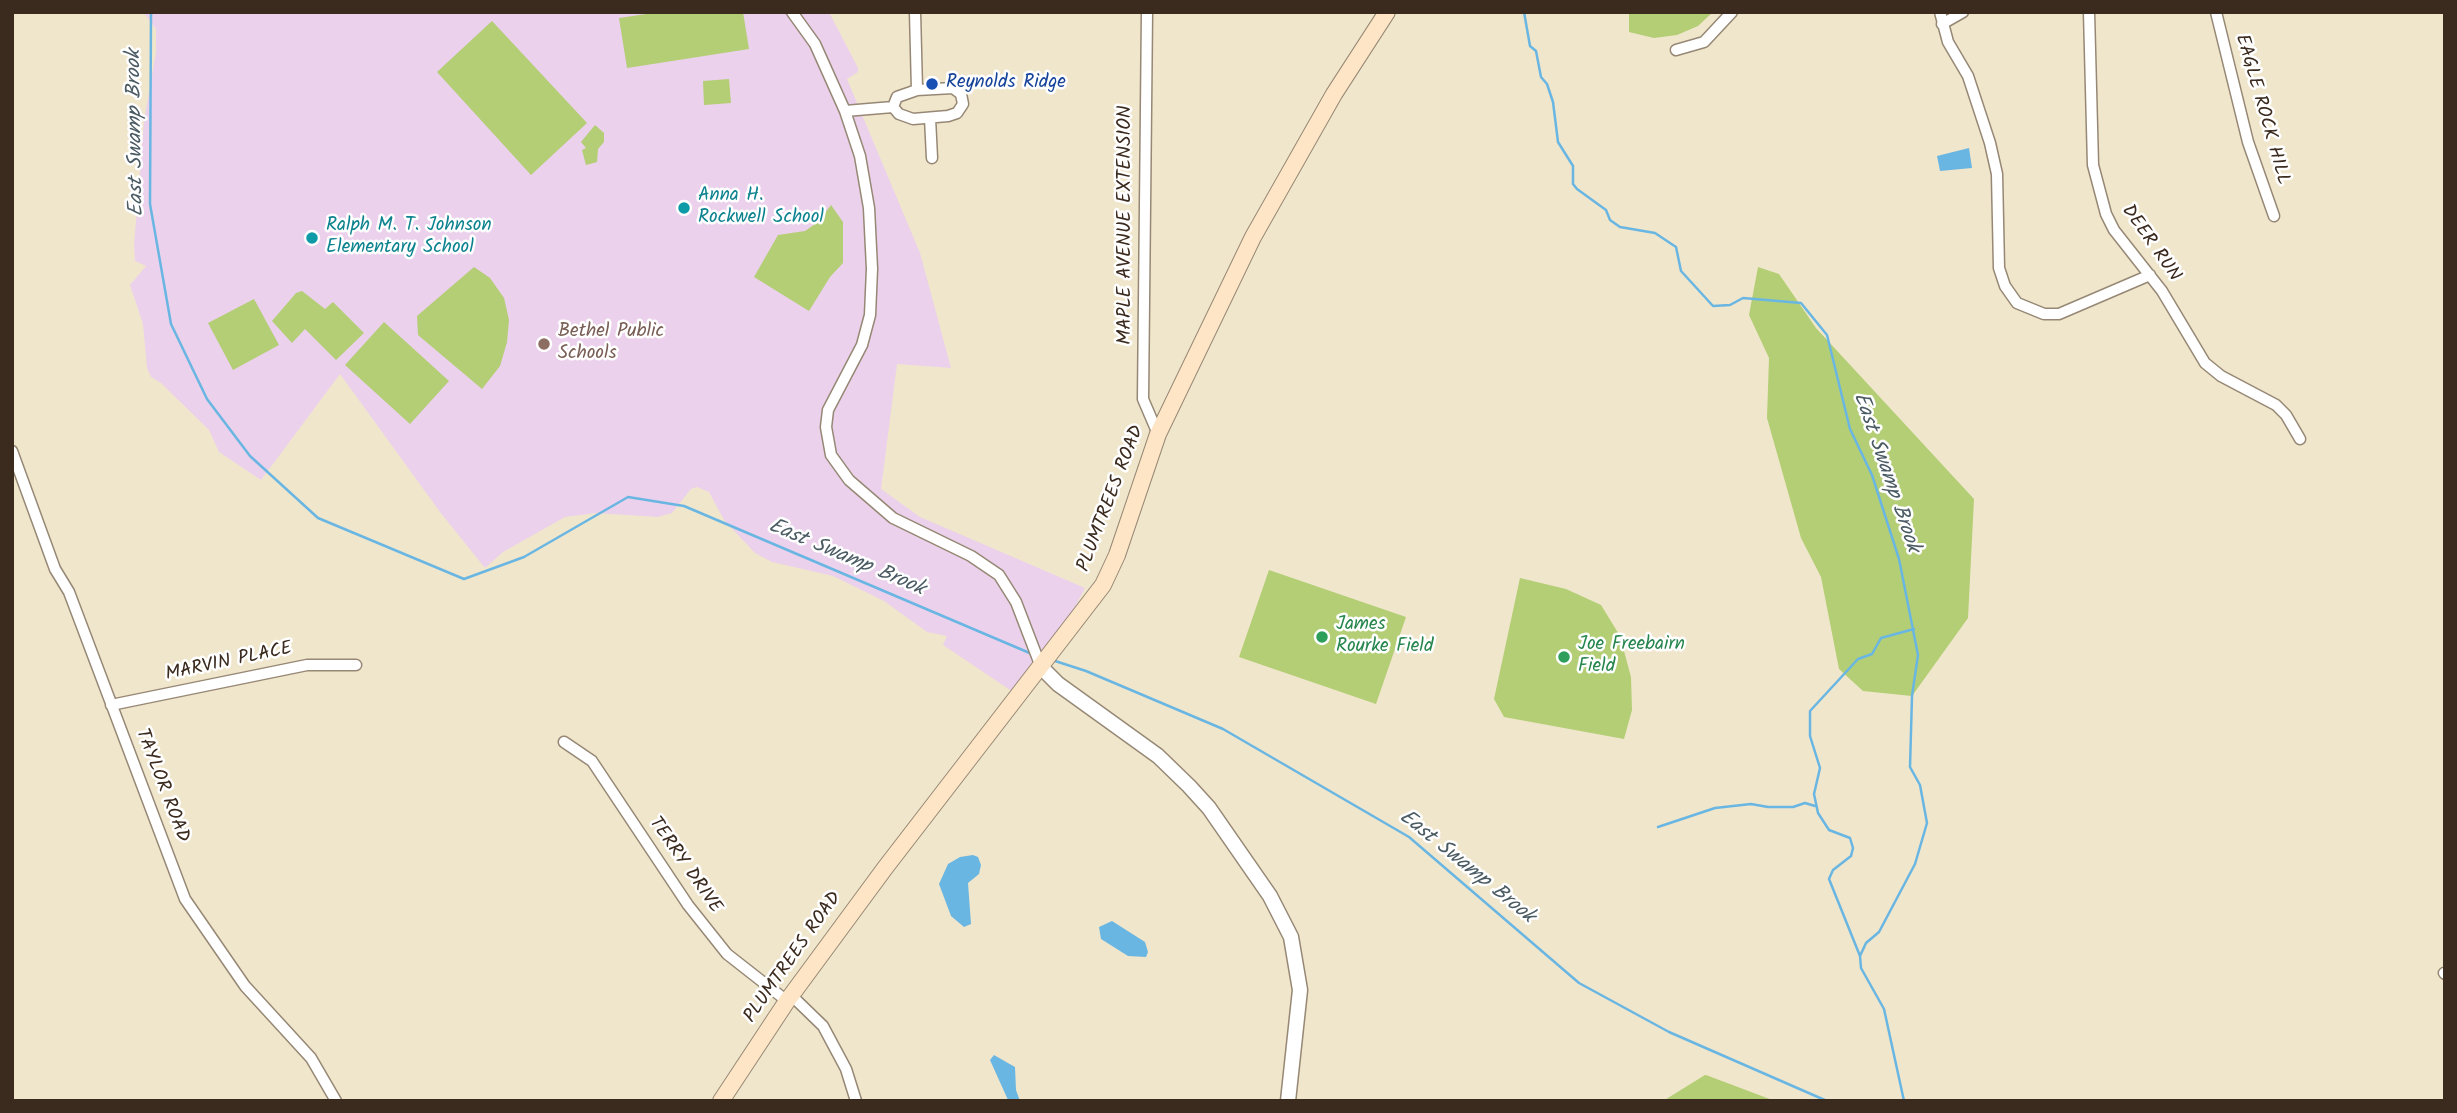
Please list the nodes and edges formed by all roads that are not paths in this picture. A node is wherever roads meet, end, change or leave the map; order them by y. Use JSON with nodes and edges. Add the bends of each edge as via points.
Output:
{"nodes":[{"id":1,"x":792,"y":12,"type":"edge"},
{"id":2,"x":915,"y":12,"type":"edge"},
{"id":3,"x":1147,"y":12,"type":"edge"},
{"id":4,"x":1387,"y":12,"type":"edge"},
{"id":5,"x":1732,"y":12,"type":"edge"},
{"id":6,"x":1963,"y":12,"type":"edge"},
{"id":7,"x":2089,"y":12,"type":"edge"},
{"id":8,"x":2216,"y":12,"type":"edge"},
{"id":9,"x":1941,"y":18,"type":"edge"},
{"id":10,"x":1676,"y":50,"type":"dead end"},
{"id":11,"x":917,"y":90,"type":"junction"},
{"id":12,"x":893,"y":107,"type":"junction"},
{"id":13,"x":845,"y":111,"type":"junction"},
{"id":14,"x":930,"y":118,"type":"junction"},
{"id":15,"x":932,"y":158,"type":"dead end"},
{"id":16,"x":2274,"y":216,"type":"dead end"},
{"id":17,"x":2150,"y":275,"type":"junction"},
{"id":18,"x":1158,"y":434,"type":"junction"},
{"id":19,"x":2300,"y":439,"type":"dead end"},
{"id":20,"x":12,"y":452,"type":"edge"},
{"id":21,"x":356,"y":665,"type":"dead end"},
{"id":22,"x":1042,"y":665,"type":"junction"},
{"id":23,"x":111,"y":705,"type":"junction"},
{"id":24,"x":564,"y":742,"type":"dead end"},
{"id":25,"x":789,"y":999,"type":"junction"},
{"id":26,"x":336,"y":1101,"type":"edge"},
{"id":27,"x":721,"y":1101,"type":"edge"},
{"id":28,"x":856,"y":1101,"type":"edge"},
{"id":29,"x":1288,"y":1101,"type":"edge"}],
"edges":[{"from":1,"to":13,"type":"street","via":[[815,44]]},
{"from":2,"to":11,"type":"street"},
{"from":3,"to":18,"type":"street","name":"MAPLE AVENUE EXTENSION","via":[[1143,399]]},
{"from":4,"to":18,"type":"main road","name":"PLUMTREES ROAD","via":[[1334,94],[1253,237]]},
{"from":5,"to":10,"type":"street","via":[[1704,42]]},
{"from":6,"to":9,"type":"street"},
{"from":7,"to":17,"type":"street","name":"DEER RUN","via":[[2091,147],[2096,183],[2114,230]]},
{"from":8,"to":16,"type":"street","name":"EAGLE ROCK HILL","via":[[2248,142]]},
{"from":9,"to":17,"type":"street","via":[[1948,42],[1968,76],[1990,143],[1997,174],[1999,268],[2017,303],[2059,314]]},
{"from":11,"to":12,"type":"street","via":[[897,97]]},
{"from":11,"to":14,"type":"street","via":[[953,88],[961,94],[957,113]]},
{"from":12,"to":13,"type":"street"},
{"from":12,"to":14,"type":"street","via":[[913,119]]},
{"from":13,"to":22,"type":"street","via":[[866,181],[872,297],[867,333],[828,410],[831,455],[858,490],[893,518],[999,575],[1016,602]]},
{"from":14,"to":15,"type":"street"},
{"from":17,"to":19,"type":"street","name":"DEER RUN","via":[[2206,363],[2276,405]]},
{"from":18,"to":22,"type":"main road","name":"PLUMTREES ROAD","via":[[1112,567],[1096,596]]},
{"from":20,"to":23,"type":"street","name":"TAYLOR ROAD"},
{"from":21,"to":23,"type":"street","name":"MARVIN PLACE","via":[[307,665]]},
{"from":22,"to":25,"type":"main road","name":"PLUMTREES ROAD"},
{"from":22,"to":29,"type":"street","via":[[1058,684],[1158,756],[1189,786],[1270,896],[1291,937],[1300,990]]},
{"from":23,"to":26,"type":"street","name":"TAYLOR ROAD","via":[[185,899],[245,986],[311,1058]]},
{"from":24,"to":25,"type":"street","name":"TERRY DRIVE","via":[[592,761],[688,905],[727,954]]},
{"from":25,"to":27,"type":"main road","name":"PLUMTREES ROAD"},
{"from":25,"to":28,"type":"street","name":"TERRY DRIVE","via":[[823,1026],[846,1069]]}]}
